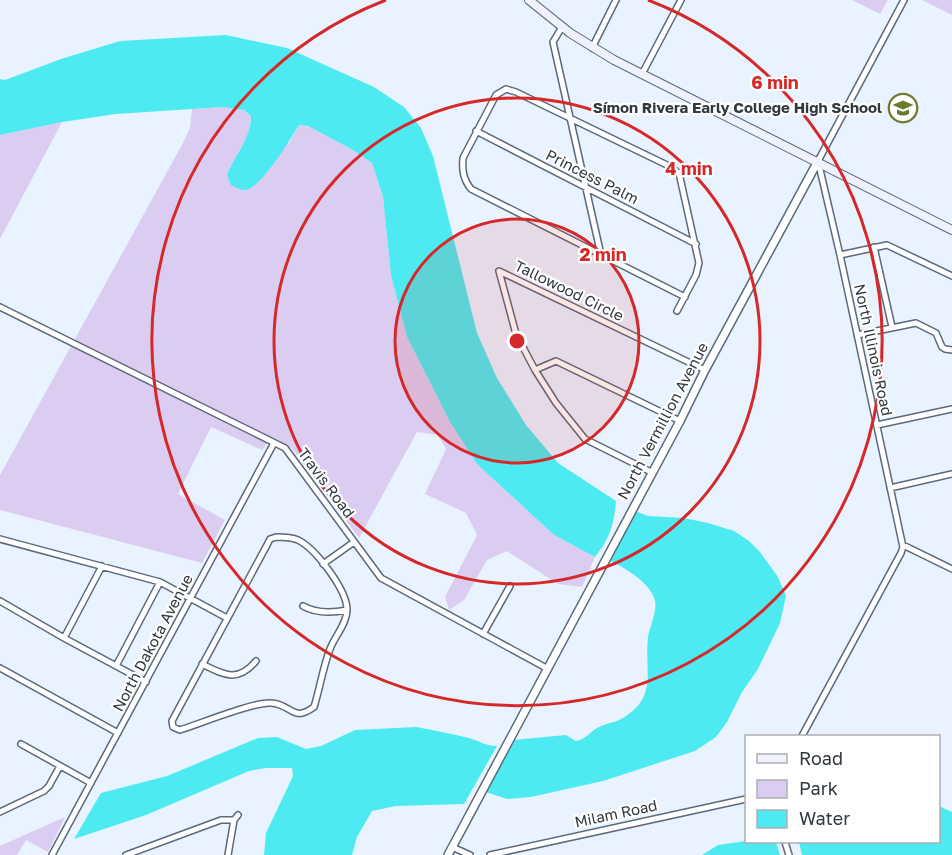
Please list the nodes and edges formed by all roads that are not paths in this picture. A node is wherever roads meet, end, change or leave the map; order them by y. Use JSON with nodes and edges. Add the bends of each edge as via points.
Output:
{"nodes":[{"id":1,"x":529,"y":0,"type":"edge"},
{"id":2,"x":606,"y":0,"type":"edge"},
{"id":3,"x":681,"y":0,"type":"edge"},
{"id":4,"x":904,"y":0,"type":"edge"},
{"id":5,"x":615,"y":2,"type":"edge"},
{"id":6,"x":561,"y":27,"type":"junction"},
{"id":7,"x":592,"y":48,"type":"junction"},
{"id":8,"x":642,"y":74,"type":"junction"},
{"id":9,"x":571,"y":118,"type":"junction"},
{"id":10,"x":476,"y":131,"type":"junction"},
{"id":11,"x":818,"y":161,"type":"junction"},
{"id":12,"x":586,"y":188,"type":"junction"},
{"id":13,"x":952,"y":230,"type":"edge"},
{"id":14,"x":696,"y":244,"type":"junction"},
{"id":15,"x":874,"y":247,"type":"junction"},
{"id":16,"x":601,"y":255,"type":"junction"},
{"id":17,"x":840,"y":255,"type":"junction"},
{"id":18,"x":952,"y":276,"type":"edge"},
{"id":19,"x":685,"y":297,"type":"junction"},
{"id":20,"x":1,"y":310,"type":"edge"},
{"id":21,"x":677,"y":311,"type":"dead end"},
{"id":22,"x":892,"y":327,"type":"junction"},
{"id":23,"x":857,"y":335,"type":"junction"},
{"id":24,"x":952,"y":350,"type":"edge"},
{"id":25,"x":535,"y":370,"type":"junction"},
{"id":26,"x":705,"y":370,"type":"junction"},
{"id":27,"x":952,"y":409,"type":"edge"},
{"id":28,"x":680,"y":421,"type":"junction"},
{"id":29,"x":877,"y":425,"type":"junction"},
{"id":30,"x":274,"y":443,"type":"junction"},
{"id":31,"x":651,"y":472,"type":"junction"},
{"id":32,"x":952,"y":474,"type":"edge"},
{"id":33,"x":890,"y":488,"type":"junction"},
{"id":34,"x":0,"y":539,"type":"edge"},
{"id":35,"x":354,"y":542,"type":"junction"},
{"id":36,"x":903,"y":545,"type":"junction"},
{"id":37,"x":323,"y":564,"type":"junction"},
{"id":38,"x":102,"y":566,"type":"junction"},
{"id":39,"x":952,"y":569,"type":"edge"},
{"id":40,"x":160,"y":582,"type":"junction"},
{"id":41,"x":510,"y":586,"type":"dead end"},
{"id":42,"x":191,"y":598,"type":"junction"},
{"id":43,"x":0,"y":601,"type":"edge"},
{"id":44,"x":303,"y":606,"type":"dead end"},
{"id":45,"x":347,"y":610,"type":"junction"},
{"id":46,"x":227,"y":618,"type":"junction"},
{"id":47,"x":483,"y":634,"type":"junction"},
{"id":48,"x":64,"y":638,"type":"junction"},
{"id":49,"x":256,"y":661,"type":"dead end"},
{"id":50,"x":202,"y":664,"type":"junction"},
{"id":51,"x":116,"y":666,"type":"junction"},
{"id":52,"x":0,"y":668,"type":"edge"},
{"id":53,"x":548,"y":669,"type":"junction"},
{"id":54,"x":146,"y":682,"type":"junction"},
{"id":55,"x":118,"y":733,"type":"junction"},
{"id":56,"x":803,"y":735,"type":"edge"},
{"id":57,"x":21,"y":744,"type":"dead end"},
{"id":58,"x":60,"y":766,"type":"junction"},
{"id":59,"x":91,"y":783,"type":"junction"},
{"id":60,"x":745,"y":798,"type":"edge"},
{"id":61,"x":0,"y":812,"type":"edge"},
{"id":62,"x":149,"y":847,"type":"junction"},
{"id":63,"x":452,"y":847,"type":"junction"},
{"id":64,"x":52,"y":855,"type":"edge"},
{"id":65,"x":126,"y":855,"type":"edge"},
{"id":66,"x":152,"y":855,"type":"edge"},
{"id":67,"x":228,"y":855,"type":"edge"},
{"id":68,"x":447,"y":855,"type":"edge"},
{"id":69,"x":470,"y":855,"type":"edge"},
{"id":70,"x":490,"y":855,"type":"edge"}],
"edges":[{"from":1,"to":6,"type":"main road"},
{"from":2,"to":5,"type":"street"},
{"from":3,"to":8,"type":"street"},
{"from":4,"to":11,"type":"street","name":"North Vermillion Avenue"},
{"from":5,"to":7,"type":"street"},
{"from":6,"to":7,"type":"main road"},
{"from":6,"to":9,"type":"street","via":[[554,42]]},
{"from":7,"to":8,"type":"main road"},
{"from":8,"to":11,"type":"main road"},
{"from":9,"to":10,"type":"street","via":[[506,89],[496,95]]},
{"from":9,"to":12,"type":"street"},
{"from":9,"to":14,"type":"street","via":[[679,173]]},
{"from":10,"to":12,"type":"street","name":"Princess Palm"},
{"from":10,"to":16,"type":"street","via":[[462,167],[471,189]]},
{"from":11,"to":13,"type":"main road"},
{"from":11,"to":17,"type":"street","name":"North Illinois Road"},
{"from":11,"to":26,"type":"street","name":"North Vermillion Avenue"},
{"from":12,"to":14,"type":"street","name":"Princess Palm"},
{"from":12,"to":16,"type":"street"},
{"from":14,"to":19,"type":"street","via":[[699,263]]},
{"from":15,"to":17,"type":"street"},
{"from":15,"to":18,"type":"street","via":[[891,246]]},
{"from":15,"to":22,"type":"street"},
{"from":16,"to":19,"type":"street"},
{"from":17,"to":23,"type":"street","name":"North Illinois Road"},
{"from":19,"to":21,"type":"street"},
{"from":20,"to":30,"type":"street","name":"Travis Road"},
{"from":22,"to":23,"type":"street"},
{"from":22,"to":24,"type":"street","via":[[911,323],[923,326],[936,333],[945,349]]},
{"from":23,"to":29,"type":"street","name":"North Illinois Road"},
{"from":25,"to":26,"type":"street","name":"Tallowood Circle","via":[[516,334],[499,271]]},
{"from":25,"to":28,"type":"street","via":[[556,361]]},
{"from":25,"to":31,"type":"street","name":"Tallowood Circle","via":[[585,439]]},
{"from":26,"to":28,"type":"street","name":"North Vermillion Avenue"},
{"from":27,"to":29,"type":"street"},
{"from":28,"to":31,"type":"street","name":"North Vermillion Avenue"},
{"from":29,"to":33,"type":"street","name":"North Illinois Road"},
{"from":30,"to":35,"type":"street","name":"Travis Road","via":[[285,448]]},
{"from":30,"to":42,"type":"street","name":"North Dakota Avenue"},
{"from":31,"to":53,"type":"street","name":"North Vermillion Avenue"},
{"from":32,"to":33,"type":"street"},
{"from":33,"to":36,"type":"street","name":"North Illinois Road"},
{"from":34,"to":38,"type":"street"},
{"from":35,"to":37,"type":"street"},
{"from":35,"to":47,"type":"street","name":"Travis Road","via":[[386,582]]},
{"from":36,"to":39,"type":"street"},
{"from":36,"to":56,"type":"street"},
{"from":37,"to":45,"type":"street","via":[[337,582]]},
{"from":37,"to":46,"type":"street","via":[[297,540],[270,539]]},
{"from":38,"to":40,"type":"street"},
{"from":38,"to":48,"type":"street"},
{"from":40,"to":42,"type":"street"},
{"from":40,"to":51,"type":"street"},
{"from":41,"to":47,"type":"street"},
{"from":42,"to":46,"type":"street"},
{"from":42,"to":54,"type":"street","name":"North Dakota Avenue"},
{"from":43,"to":48,"type":"street"},
{"from":44,"to":45,"type":"street","via":[[320,612]]},
{"from":45,"to":50,"type":"street","via":[[330,650],[314,707],[306,713],[297,714],[272,703],[180,730],[173,727],[172,721]]},
{"from":46,"to":50,"type":"street"},
{"from":47,"to":53,"type":"street","name":"Travis Road"},
{"from":48,"to":51,"type":"street"},
{"from":49,"to":50,"type":"street","via":[[251,668],[230,676]]},
{"from":51,"to":54,"type":"street"},
{"from":52,"to":55,"type":"street"},
{"from":53,"to":63,"type":"street","name":"North Vermillion Avenue"},
{"from":54,"to":55,"type":"street","name":"North Dakota Avenue"},
{"from":55,"to":59,"type":"street","name":"North Dakota Avenue"},
{"from":57,"to":58,"type":"street"},
{"from":58,"to":59,"type":"street"},
{"from":58,"to":61,"type":"street","via":[[44,791]]},
{"from":59,"to":64,"type":"street","name":"North Dakota Avenue"},
{"from":60,"to":70,"type":"street","name":"Milam Road"},
{"from":62,"to":65,"type":"street"},
{"from":62,"to":66,"type":"street"},
{"from":62,"to":67,"type":"street","via":[[236,818]]},
{"from":63,"to":68,"type":"street","name":"North Vermillion Avenue"},
{"from":63,"to":69,"type":"street"}]}
